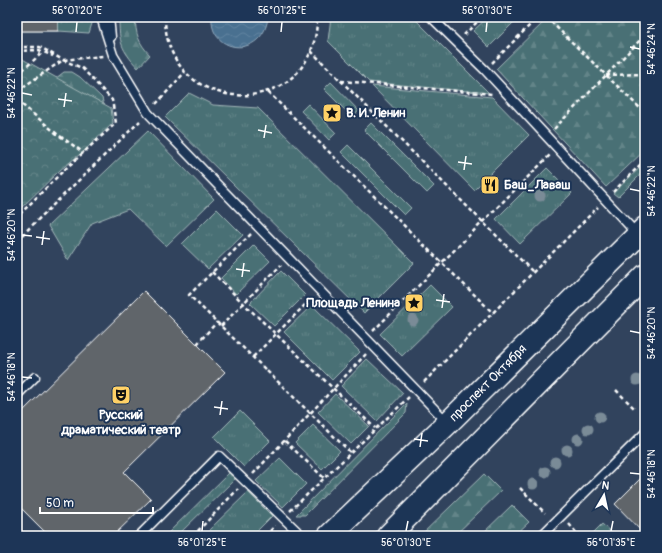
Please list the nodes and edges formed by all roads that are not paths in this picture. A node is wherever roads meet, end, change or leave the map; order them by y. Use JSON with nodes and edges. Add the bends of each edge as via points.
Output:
{"nodes":[{"id":1,"x":101,"y":17,"type":"edge"},
{"id":2,"x":109,"y":17,"type":"edge"},
{"id":3,"x":431,"y":17,"type":"edge"},
{"id":4,"x":113,"y":56,"type":"junction"},
{"id":5,"x":642,"y":232,"type":"edge"},
{"id":6,"x":645,"y":276,"type":"edge"},
{"id":7,"x":35,"y":377,"type":"dead end"},
{"id":8,"x":17,"y":396,"type":"edge"},
{"id":9,"x":448,"y":423,"type":"junction"},
{"id":10,"x":645,"y":433,"type":"edge"},
{"id":11,"x":139,"y":536,"type":"edge"},
{"id":12,"x":302,"y":536,"type":"edge"},
{"id":13,"x":330,"y":536,"type":"edge"},
{"id":14,"x":388,"y":536,"type":"edge"},
{"id":15,"x":541,"y":536,"type":"edge"}],
"edges":[{"from":1,"to":4,"type":"lane"},
{"from":2,"to":4,"type":"lane"},
{"from":3,"to":5,"type":"lane","via":[[485,70],[605,199]]},
{"from":4,"to":9,"type":"lane","via":[[148,113]]},
{"from":5,"to":9,"type":"main road","name":"проспект Октября"},
{"from":6,"to":14,"type":"main road"},
{"from":7,"to":8,"type":"lane"},
{"from":9,"to":13,"type":"main road","name":"проспект Октября"},
{"from":10,"to":15,"type":"lane"},
{"from":11,"to":12,"type":"lane","via":[[219,456]]}]}
